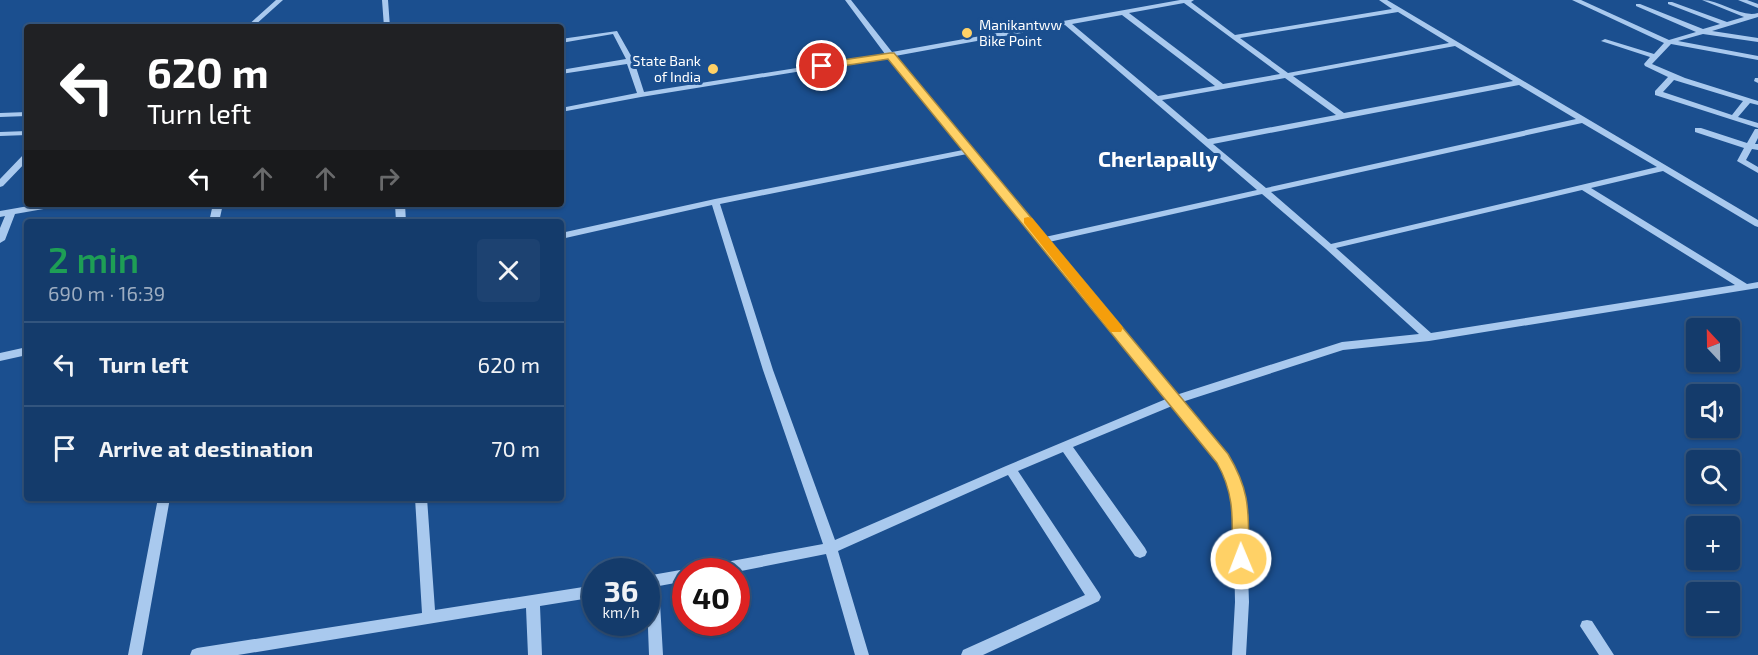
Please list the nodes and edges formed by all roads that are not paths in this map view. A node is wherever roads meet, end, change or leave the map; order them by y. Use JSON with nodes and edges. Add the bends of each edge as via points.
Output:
{"nodes":[{"id":1,"x":280,"y":0,"type":"edge"},
{"id":2,"x":385,"y":0,"type":"edge"},
{"id":3,"x":848,"y":0,"type":"edge"},
{"id":4,"x":1382,"y":0,"type":"edge"},
{"id":5,"x":1575,"y":0,"type":"edge"},
{"id":6,"x":1705,"y":0,"type":"edge"},
{"id":7,"x":1741,"y":0,"type":"edge"},
{"id":8,"x":1188,"y":1,"type":"edge"},
{"id":9,"x":1670,"y":3,"type":"dead end"},
{"id":10,"x":1638,"y":5,"type":"dead end"},
{"id":11,"x":1758,"y":6,"type":"edge"},
{"id":12,"x":1399,"y":10,"type":"junction"},
{"id":13,"x":1123,"y":12,"type":"junction"},
{"id":14,"x":1755,"y":18,"type":"edge"},
{"id":15,"x":1066,"y":22,"type":"junction"},
{"id":16,"x":252,"y":24,"type":"edge"},
{"id":17,"x":387,"y":24,"type":"edge"},
{"id":18,"x":1725,"y":24,"type":"junction"},
{"id":19,"x":1702,"y":32,"type":"junction"},
{"id":20,"x":1233,"y":37,"type":"junction"},
{"id":21,"x":564,"y":40,"type":"edge"},
{"id":22,"x":1758,"y":40,"type":"edge"},
{"id":23,"x":1605,"y":41,"type":"dead end"},
{"id":24,"x":1669,"y":42,"type":"junction"},
{"id":25,"x":1456,"y":44,"type":"junction"},
{"id":26,"x":890,"y":55,"type":"junction"},
{"id":27,"x":1654,"y":56,"type":"junction"},
{"id":28,"x":1758,"y":58,"type":"edge"},
{"id":29,"x":630,"y":61,"type":"junction"},
{"id":30,"x":564,"y":72,"type":"edge"},
{"id":31,"x":1286,"y":75,"type":"junction"},
{"id":32,"x":1673,"y":76,"type":"junction"},
{"id":33,"x":1520,"y":82,"type":"junction"},
{"id":34,"x":1221,"y":87,"type":"junction"},
{"id":35,"x":641,"y":95,"type":"junction"},
{"id":36,"x":1156,"y":99,"type":"junction"},
{"id":37,"x":1748,"y":100,"type":"junction"},
{"id":38,"x":1758,"y":103,"type":"edge"},
{"id":39,"x":564,"y":109,"type":"edge"},
{"id":40,"x":24,"y":114,"type":"edge"},
{"id":41,"x":0,"y":115,"type":"edge"},
{"id":42,"x":1342,"y":117,"type":"junction"},
{"id":43,"x":1733,"y":118,"type":"junction"},
{"id":44,"x":1584,"y":120,"type":"junction"},
{"id":45,"x":1758,"y":126,"type":"edge"},
{"id":46,"x":1698,"y":130,"type":"dead end"},
{"id":47,"x":1758,"y":131,"type":"edge"},
{"id":48,"x":0,"y":134,"type":"edge"},
{"id":49,"x":24,"y":134,"type":"edge"},
{"id":50,"x":1208,"y":142,"type":"junction"},
{"id":51,"x":1753,"y":146,"type":"edge"},
{"id":52,"x":969,"y":151,"type":"junction"},
{"id":53,"x":24,"y":159,"type":"edge"},
{"id":54,"x":1664,"y":168,"type":"junction"},
{"id":55,"x":1758,"y":170,"type":"edge"},
{"id":56,"x":0,"y":183,"type":"edge"},
{"id":57,"x":1583,"y":187,"type":"junction"},
{"id":58,"x":1264,"y":191,"type":"junction"},
{"id":59,"x":715,"y":202,"type":"junction"},
{"id":60,"x":38,"y":207,"type":"edge"},
{"id":61,"x":11,"y":212,"type":"junction"},
{"id":62,"x":0,"y":214,"type":"edge"},
{"id":63,"x":1758,"y":224,"type":"edge"},
{"id":64,"x":564,"y":235,"type":"edge"},
{"id":65,"x":0,"y":240,"type":"edge"},
{"id":66,"x":1044,"y":240,"type":"junction"},
{"id":67,"x":1329,"y":247,"type":"junction"},
{"id":68,"x":1758,"y":285,"type":"edge"},
{"id":69,"x":1745,"y":287,"type":"junction"},
{"id":70,"x":1429,"y":337,"type":"junction"},
{"id":71,"x":24,"y":352,"type":"edge"},
{"id":72,"x":0,"y":357,"type":"edge"},
{"id":73,"x":1174,"y":400,"type":"junction"},
{"id":74,"x":1066,"y":446,"type":"junction"},
{"id":75,"x":1010,"y":469,"type":"junction"},
{"id":76,"x":163,"y":501,"type":"edge"},
{"id":77,"x":421,"y":501,"type":"edge"},
{"id":78,"x":831,"y":548,"type":"junction"},
{"id":79,"x":1140,"y":552,"type":"dead end"},
{"id":80,"x":750,"y":563,"type":"edge"},
{"id":81,"x":582,"y":593,"type":"edge"},
{"id":82,"x":533,"y":602,"type":"junction"},
{"id":83,"x":429,"y":618,"type":"junction"},
{"id":84,"x":1587,"y":626,"type":"dead end"},
{"id":85,"x":654,"y":636,"type":"edge"},
{"id":86,"x":135,"y":655,"type":"edge"},
{"id":87,"x":197,"y":655,"type":"edge"},
{"id":88,"x":535,"y":655,"type":"edge"},
{"id":89,"x":656,"y":655,"type":"edge"},
{"id":90,"x":862,"y":655,"type":"edge"},
{"id":91,"x":968,"y":655,"type":"edge"},
{"id":92,"x":1239,"y":655,"type":"edge"},
{"id":93,"x":1607,"y":655,"type":"edge"}],
"edges":[{"from":1,"to":16,"type":"street"},
{"from":2,"to":17,"type":"street"},
{"from":3,"to":26,"type":"street"},
{"from":4,"to":12,"type":"street"},
{"from":5,"to":24,"type":"street"},
{"from":6,"to":14,"type":"street"},
{"from":7,"to":11,"type":"street"},
{"from":8,"to":13,"type":"street"},
{"from":8,"to":20,"type":"street"},
{"from":9,"to":18,"type":"street"},
{"from":10,"to":19,"type":"street"},
{"from":12,"to":20,"type":"street"},
{"from":12,"to":25,"type":"street"},
{"from":13,"to":15,"type":"street"},
{"from":13,"to":34,"type":"street"},
{"from":14,"to":18,"type":"street"},
{"from":15,"to":26,"type":"street"},
{"from":15,"to":36,"type":"street"},
{"from":18,"to":19,"type":"street"},
{"from":19,"to":22,"type":"street"},
{"from":19,"to":24,"type":"street"},
{"from":20,"to":31,"type":"street"},
{"from":21,"to":29,"type":"street","via":[[615,32]]},
{"from":23,"to":27,"type":"street"},
{"from":24,"to":27,"type":"street"},
{"from":24,"to":28,"type":"street"},
{"from":25,"to":31,"type":"street"},
{"from":25,"to":33,"type":"street"},
{"from":26,"to":35,"type":"street"},
{"from":26,"to":52,"type":"street"},
{"from":27,"to":32,"type":"street","via":[[1649,66]]},
{"from":29,"to":30,"type":"street"},
{"from":29,"to":35,"type":"street"},
{"from":31,"to":34,"type":"street"},
{"from":31,"to":42,"type":"street"},
{"from":32,"to":37,"type":"street"},
{"from":32,"to":43,"type":"street","via":[[1658,93]]},
{"from":33,"to":42,"type":"street"},
{"from":33,"to":44,"type":"street"},
{"from":34,"to":36,"type":"street"},
{"from":35,"to":39,"type":"street"},
{"from":36,"to":50,"type":"street"},
{"from":37,"to":38,"type":"street"},
{"from":37,"to":43,"type":"street"},
{"from":40,"to":41,"type":"street"},
{"from":42,"to":50,"type":"street"},
{"from":43,"to":45,"type":"street"},
{"from":44,"to":54,"type":"street"},
{"from":44,"to":58,"type":"street"},
{"from":46,"to":51,"type":"street"},
{"from":47,"to":51,"type":"street"},
{"from":48,"to":49,"type":"street"},
{"from":50,"to":58,"type":"street"},
{"from":51,"to":55,"type":"street","via":[[1742,161]]},
{"from":52,"to":59,"type":"street"},
{"from":52,"to":66,"type":"street"},
{"from":53,"to":56,"type":"street"},
{"from":54,"to":57,"type":"street"},
{"from":54,"to":63,"type":"street"},
{"from":57,"to":67,"type":"street"},
{"from":57,"to":69,"type":"street"},
{"from":58,"to":66,"type":"street"},
{"from":58,"to":67,"type":"street"},
{"from":59,"to":64,"type":"street"},
{"from":59,"to":78,"type":"street","via":[[768,370]]},
{"from":60,"to":61,"type":"street"},
{"from":61,"to":62,"type":"street"},
{"from":61,"to":65,"type":"street"},
{"from":66,"to":73,"type":"street"},
{"from":67,"to":70,"type":"street"},
{"from":68,"to":69,"type":"street"},
{"from":69,"to":70,"type":"street"},
{"from":70,"to":73,"type":"street","via":[[1342,346]]},
{"from":71,"to":72,"type":"street"},
{"from":73,"to":74,"type":"street"},
{"from":73,"to":92,"type":"street","via":[[1222,459],[1239,495]]},
{"from":74,"to":75,"type":"street"},
{"from":74,"to":79,"type":"street"},
{"from":75,"to":78,"type":"street"},
{"from":75,"to":91,"type":"street","via":[[1094,597]]},
{"from":76,"to":86,"type":"street"},
{"from":77,"to":83,"type":"street"},
{"from":78,"to":80,"type":"street"},
{"from":78,"to":90,"type":"street"},
{"from":81,"to":82,"type":"street"},
{"from":82,"to":83,"type":"street"},
{"from":82,"to":88,"type":"street"},
{"from":83,"to":87,"type":"street"},
{"from":84,"to":93,"type":"street"},
{"from":85,"to":89,"type":"street"}]}
